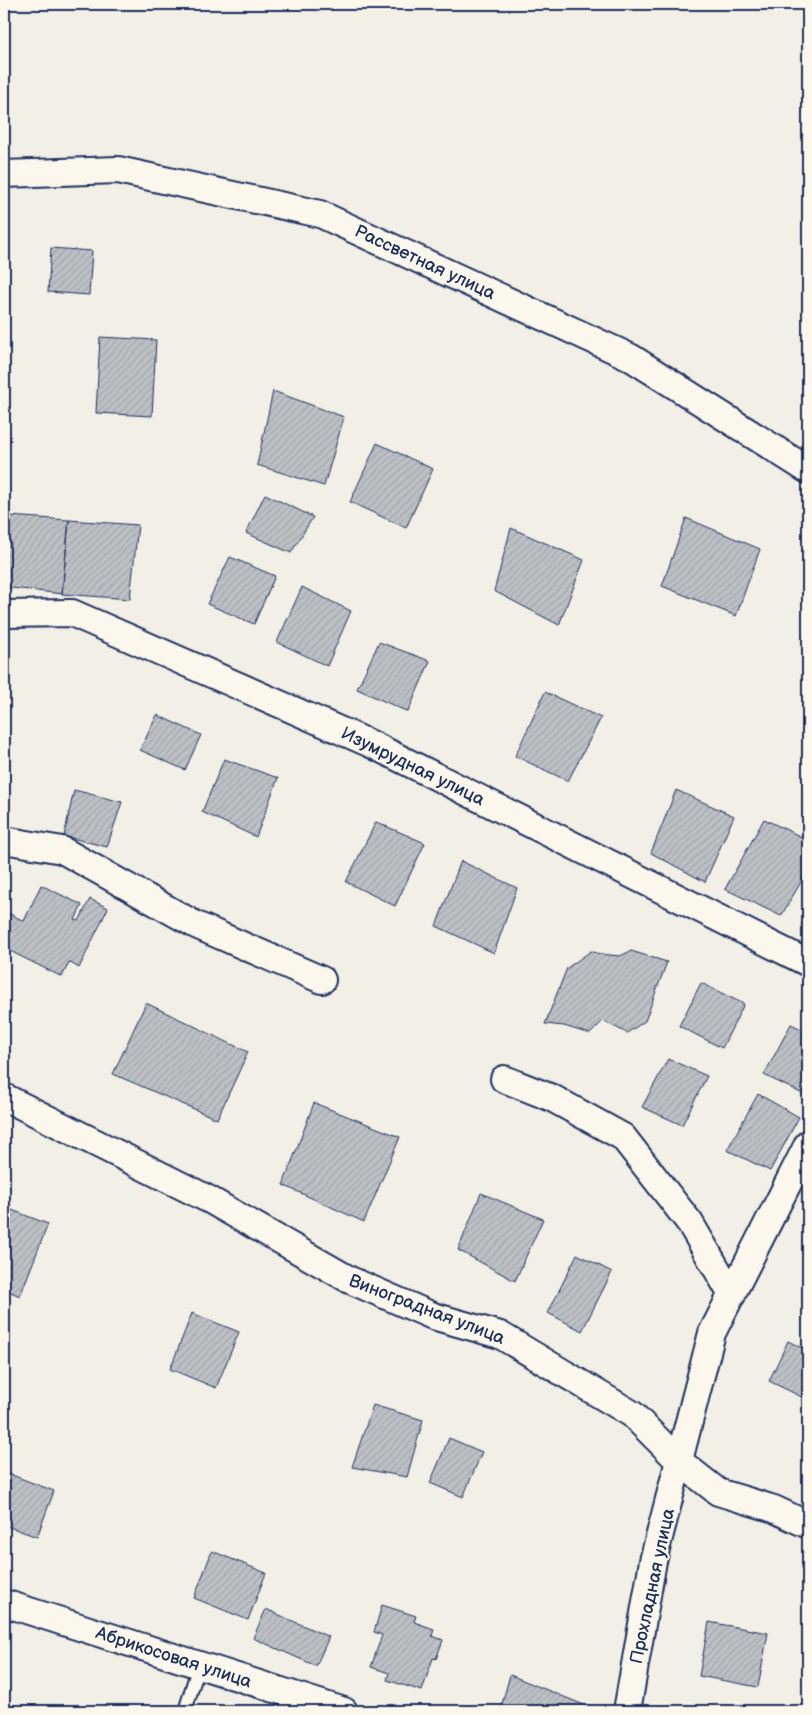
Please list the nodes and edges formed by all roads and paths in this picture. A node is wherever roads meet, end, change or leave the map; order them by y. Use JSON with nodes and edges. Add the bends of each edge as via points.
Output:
{"nodes":[{"id":1,"x":4,"y":174,"type":"edge"},
{"id":2,"x":808,"y":470,"type":"edge"},
{"id":3,"x":4,"y":614,"type":"edge"},
{"id":4,"x":4,"y":840,"type":"edge"},
{"id":5,"x":808,"y":963,"type":"edge"},
{"id":6,"x":322,"y":980,"type":"dead end"},
{"id":7,"x":504,"y":1078,"type":"dead end"},
{"id":8,"x":4,"y":1097,"type":"edge"},
{"id":9,"x":808,"y":1144,"type":"edge"},
{"id":10,"x":732,"y":1294,"type":"junction"},
{"id":11,"x":680,"y":1462,"type":"junction"},
{"id":12,"x":808,"y":1525,"type":"edge"},
{"id":13,"x":4,"y":1603,"type":"edge"},
{"id":14,"x":199,"y":1664,"type":"junction"},
{"id":15,"x":185,"y":1711,"type":"edge"},
{"id":16,"x":344,"y":1711,"type":"edge"},
{"id":17,"x":627,"y":1711,"type":"edge"}],
"edges":[{"from":1,"to":2,"type":"street","name":"Рассветная улица","via":[[118,170],[320,214],[630,357]]},
{"from":3,"to":5,"type":"street","name":"Изумрудная улица","via":[[72,614],[371,744]]},
{"from":4,"to":6,"type":"street","via":[[62,850],[196,925]]},
{"from":7,"to":10,"type":"street","via":[[552,1098],[623,1137],[690,1223]]},
{"from":8,"to":11,"type":"street","name":"Виноградная улица","via":[[210,1200],[350,1280],[433,1316],[500,1335],[632,1414]]},
{"from":9,"to":10,"type":"street","name":"Прохладная улица"},
{"from":10,"to":11,"type":"street","name":"Прохладная улица","via":[[712,1333]]},
{"from":11,"to":12,"type":"street","name":"Виноградная улица","via":[[718,1492],[774,1509]]},
{"from":11,"to":17,"type":"street","name":"Прохладная улица","via":[[654,1562]]},
{"from":13,"to":14,"type":"street","name":"Абрикосовая улица"},
{"from":14,"to":15,"type":"lane"},
{"from":14,"to":16,"type":"street","name":"Абрикосовая улица"}]}
